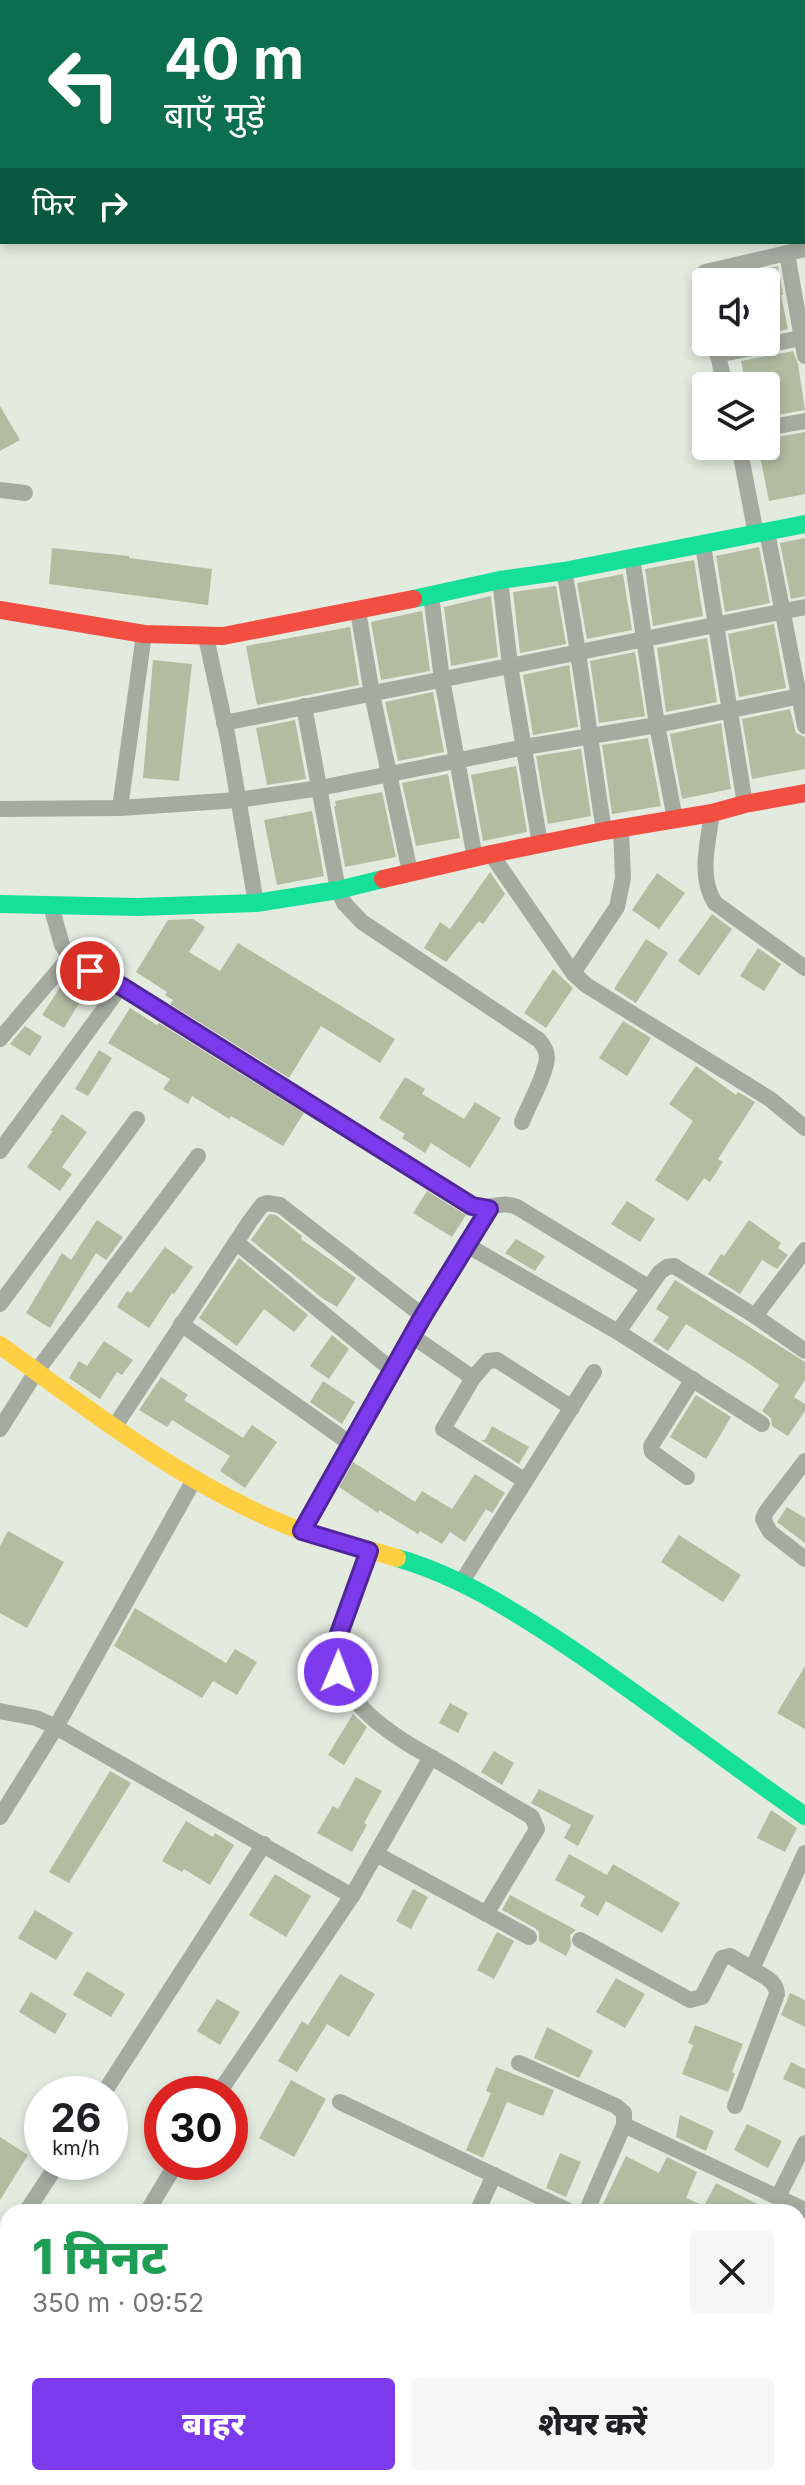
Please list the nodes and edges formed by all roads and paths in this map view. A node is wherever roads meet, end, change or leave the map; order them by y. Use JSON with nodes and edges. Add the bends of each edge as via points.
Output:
{"nodes":[{"id":1,"x":805,"y":249,"type":"edge"},
{"id":2,"x":787,"y":253,"type":"junction"},
{"id":3,"x":722,"y":268,"type":"edge"},
{"id":4,"x":804,"y":337,"type":"edge"},
{"id":5,"x":780,"y":340,"type":"edge"},
{"id":6,"x":805,"y":356,"type":"edge"},
{"id":7,"x":805,"y":421,"type":"edge"},
{"id":8,"x":780,"y":425,"type":"edge"},
{"id":9,"x":743,"y":460,"type":"edge"},
{"id":10,"x":0,"y":490,"type":"edge"},
{"id":11,"x":25,"y":493,"type":"dead end"},
{"id":12,"x":805,"y":524,"type":"edge"},
{"id":13,"x":762,"y":533,"type":"junction"},
{"id":14,"x":703,"y":545,"type":"junction"},
{"id":15,"x":632,"y":557,"type":"junction"},
{"id":16,"x":564,"y":571,"type":"junction"},
{"id":17,"x":500,"y":580,"type":"junction"},
{"id":18,"x":431,"y":596,"type":"junction"},
{"id":19,"x":805,"y":607,"type":"edge"},
{"id":20,"x":0,"y":610,"type":"edge"},
{"id":21,"x":358,"y":611,"type":"junction"},
{"id":22,"x":784,"y":612,"type":"junction"},
{"id":23,"x":717,"y":625,"type":"junction"},
{"id":24,"x":144,"y":634,"type":"junction"},
{"id":25,"x":206,"y":637,"type":"junction"},
{"id":26,"x":644,"y":640,"type":"junction"},
{"id":27,"x":580,"y":652,"type":"junction"},
{"id":28,"x":510,"y":665,"type":"junction"},
{"id":29,"x":442,"y":679,"type":"junction"},
{"id":30,"x":372,"y":692,"type":"junction"},
{"id":31,"x":801,"y":696,"type":"edge"},
{"id":32,"x":304,"y":706,"type":"junction"},
{"id":33,"x":730,"y":710,"type":"junction"},
{"id":34,"x":224,"y":723,"type":"junction"},
{"id":35,"x":657,"y":725,"type":"junction"},
{"id":36,"x":805,"y":726,"type":"edge"},
{"id":37,"x":589,"y":737,"type":"junction"},
{"id":38,"x":525,"y":747,"type":"junction"},
{"id":39,"x":459,"y":760,"type":"junction"},
{"id":40,"x":390,"y":774,"type":"junction"},
{"id":41,"x":320,"y":788,"type":"junction"},
{"id":42,"x":805,"y":793,"type":"edge"},
{"id":43,"x":238,"y":800,"type":"junction"},
{"id":44,"x":745,"y":804,"type":"junction"},
{"id":45,"x":120,"y":808,"type":"junction"},
{"id":46,"x":0,"y":809,"type":"edge"},
{"id":47,"x":712,"y":813,"type":"junction"},
{"id":48,"x":675,"y":819,"type":"junction"},
{"id":49,"x":613,"y":830,"type":"junction"},
{"id":50,"x":540,"y":844,"type":"junction"},
{"id":51,"x":483,"y":856,"type":"junction"},
{"id":52,"x":410,"y":872,"type":"junction"},
{"id":53,"x":338,"y":890,"type":"junction"},
{"id":54,"x":256,"y":903,"type":"junction"},
{"id":55,"x":0,"y":904,"type":"edge"},
{"id":56,"x":51,"y":906,"type":"junction"},
{"id":57,"x":70,"y":957,"type":"junction"},
{"id":58,"x":805,"y":968,"type":"edge"},
{"id":59,"x":573,"y":973,"type":"junction"},
{"id":60,"x":121,"y":986,"type":"junction"},
{"id":61,"x":0,"y":1039,"type":"edge"},
{"id":62,"x":137,"y":1119,"type":"dead end"},
{"id":63,"x":522,"y":1122,"type":"dead end"},
{"id":64,"x":805,"y":1128,"type":"edge"},
{"id":65,"x":0,"y":1151,"type":"edge"},
{"id":66,"x":198,"y":1156,"type":"dead end"},
{"id":67,"x":489,"y":1209,"type":"junction"},
{"id":68,"x":236,"y":1242,"type":"junction"},
{"id":69,"x":465,"y":1244,"type":"junction"},
{"id":70,"x":805,"y":1250,"type":"edge"},
{"id":71,"x":648,"y":1287,"type":"junction"},
{"id":72,"x":0,"y":1304,"type":"edge"},
{"id":73,"x":423,"y":1316,"type":"junction"},
{"id":74,"x":755,"y":1316,"type":"junction"},
{"id":75,"x":181,"y":1324,"type":"junction"},
{"id":76,"x":618,"y":1332,"type":"junction"},
{"id":77,"x":412,"y":1336,"type":"junction"},
{"id":78,"x":0,"y":1345,"type":"edge"},
{"id":79,"x":805,"y":1351,"type":"edge"},
{"id":80,"x":392,"y":1370,"type":"junction"},
{"id":81,"x":36,"y":1372,"type":"junction"},
{"id":82,"x":594,"y":1372,"type":"dead end"},
{"id":83,"x":473,"y":1378,"type":"junction"},
{"id":84,"x":693,"y":1379,"type":"junction"},
{"id":85,"x":572,"y":1408,"type":"junction"},
{"id":86,"x":762,"y":1424,"type":"dead end"},
{"id":87,"x":115,"y":1426,"type":"junction"},
{"id":88,"x":0,"y":1429,"type":"edge"},
{"id":89,"x":351,"y":1444,"type":"junction"},
{"id":90,"x":805,"y":1461,"type":"edge"},
{"id":91,"x":687,"y":1477,"type":"dead end"},
{"id":92,"x":195,"y":1478,"type":"junction"},
{"id":93,"x":524,"y":1480,"type":"junction"},
{"id":94,"x":302,"y":1531,"type":"junction"},
{"id":95,"x":369,"y":1551,"type":"junction"},
{"id":96,"x":805,"y":1559,"type":"edge"},
{"id":97,"x":461,"y":1583,"type":"junction"},
{"id":98,"x":0,"y":1711,"type":"edge"},
{"id":99,"x":56,"y":1727,"type":"junction"},
{"id":100,"x":431,"y":1757,"type":"junction"},
{"id":101,"x":805,"y":1816,"type":"edge"},
{"id":102,"x":0,"y":1817,"type":"edge"},
{"id":103,"x":264,"y":1844,"type":"junction"},
{"id":104,"x":805,"y":1853,"type":"edge"},
{"id":105,"x":376,"y":1854,"type":"junction"},
{"id":106,"x":352,"y":1896,"type":"junction"},
{"id":107,"x":486,"y":1914,"type":"junction"},
{"id":108,"x":529,"y":1937,"type":"dead end"},
{"id":109,"x":580,"y":1940,"type":"dead end"},
{"id":110,"x":752,"y":1969,"type":"junction"},
{"id":111,"x":519,"y":2063,"type":"dead end"},
{"id":112,"x":115,"y":2076,"type":"edge"},
{"id":113,"x":230,"y":2076,"type":"edge"},
{"id":114,"x":340,"y":2102,"type":"dead end"},
{"id":115,"x":735,"y":2106,"type":"dead end"},
{"id":116,"x":624,"y":2125,"type":"junction"},
{"id":117,"x":805,"y":2143,"type":"edge"},
{"id":118,"x":494,"y":2175,"type":"junction"},
{"id":119,"x":47,"y":2180,"type":"edge"},
{"id":120,"x":166,"y":2180,"type":"edge"},
{"id":121,"x":778,"y":2197,"type":"junction"},
{"id":122,"x":31,"y":2204,"type":"edge"},
{"id":123,"x":152,"y":2204,"type":"edge"},
{"id":124,"x":481,"y":2204,"type":"edge"},
{"id":125,"x":554,"y":2204,"type":"edge"},
{"id":126,"x":589,"y":2204,"type":"edge"},
{"id":127,"x":793,"y":2204,"type":"edge"}],
"edges":[{"from":1,"to":2,"type":"street"},
{"from":2,"to":3,"type":"street"},
{"from":2,"to":4,"type":"street"},
{"from":4,"to":5,"type":"street"},
{"from":4,"to":6,"type":"street"},
{"from":7,"to":8,"type":"street"},
{"from":9,"to":13,"type":"street"},
{"from":10,"to":11,"type":"street"},
{"from":12,"to":13,"type":"street"},
{"from":13,"to":14,"type":"street"},
{"from":13,"to":22,"type":"street"},
{"from":14,"to":15,"type":"street"},
{"from":14,"to":23,"type":"street"},
{"from":15,"to":16,"type":"street"},
{"from":15,"to":26,"type":"street"},
{"from":16,"to":17,"type":"street"},
{"from":16,"to":27,"type":"street"},
{"from":17,"to":18,"type":"street"},
{"from":17,"to":28,"type":"street"},
{"from":18,"to":21,"type":"street"},
{"from":18,"to":29,"type":"street"},
{"from":19,"to":22,"type":"street"},
{"from":20,"to":24,"type":"street"},
{"from":21,"to":25,"type":"street"},
{"from":21,"to":30,"type":"street"},
{"from":22,"to":23,"type":"street"},
{"from":22,"to":31,"type":"street"},
{"from":23,"to":26,"type":"street"},
{"from":23,"to":33,"type":"street"},
{"from":24,"to":25,"type":"street"},
{"from":24,"to":45,"type":"street"},
{"from":25,"to":34,"type":"street"},
{"from":26,"to":27,"type":"street"},
{"from":26,"to":35,"type":"street"},
{"from":27,"to":28,"type":"street"},
{"from":27,"to":37,"type":"street"},
{"from":28,"to":29,"type":"street"},
{"from":28,"to":38,"type":"street"},
{"from":29,"to":30,"type":"street"},
{"from":29,"to":39,"type":"street"},
{"from":30,"to":32,"type":"street"},
{"from":30,"to":40,"type":"street"},
{"from":31,"to":33,"type":"street"},
{"from":31,"to":36,"type":"street"},
{"from":32,"to":34,"type":"street"},
{"from":32,"to":41,"type":"street"},
{"from":33,"to":35,"type":"street"},
{"from":33,"to":44,"type":"street"},
{"from":34,"to":43,"type":"street"},
{"from":35,"to":37,"type":"street"},
{"from":35,"to":48,"type":"street"},
{"from":37,"to":38,"type":"street"},
{"from":37,"to":49,"type":"street"},
{"from":38,"to":39,"type":"street"},
{"from":38,"to":50,"type":"street"},
{"from":39,"to":40,"type":"street"},
{"from":39,"to":51,"type":"street"},
{"from":40,"to":41,"type":"street"},
{"from":40,"to":52,"type":"street"},
{"from":41,"to":43,"type":"street"},
{"from":41,"to":53,"type":"street"},
{"from":42,"to":44,"type":"street"},
{"from":43,"to":45,"type":"street"},
{"from":43,"to":54,"type":"street"},
{"from":44,"to":47,"type":"street"},
{"from":45,"to":46,"type":"street"},
{"from":47,"to":48,"type":"street"},
{"from":47,"to":58,"type":"street","via":[[704,872],[707,890],[715,903]]},
{"from":48,"to":49,"type":"street"},
{"from":49,"to":50,"type":"street"},
{"from":49,"to":59,"type":"street","via":[[623,878],[617,907]]},
{"from":50,"to":51,"type":"street"},
{"from":51,"to":52,"type":"street"},
{"from":51,"to":59,"type":"street"},
{"from":52,"to":53,"type":"street"},
{"from":53,"to":54,"type":"street"},
{"from":53,"to":63,"type":"street","via":[[362,922],[539,1040],[547,1057]]},
{"from":54,"to":56,"type":"street"},
{"from":55,"to":56,"type":"street"},
{"from":56,"to":57,"type":"street"},
{"from":57,"to":60,"type":"street"},
{"from":57,"to":61,"type":"street"},
{"from":59,"to":64,"type":"street","via":[[770,1099]]},
{"from":60,"to":65,"type":"street"},
{"from":60,"to":67,"type":"street","via":[[472,1206]]},
{"from":62,"to":72,"type":"street"},
{"from":66,"to":81,"type":"street"},
{"from":67,"to":69,"type":"street"},
{"from":67,"to":71,"type":"street","via":[[504,1203],[517,1207]]},
{"from":68,"to":73,"type":"street","via":[[262,1205],[280,1205]]},
{"from":68,"to":75,"type":"street"},
{"from":68,"to":80,"type":"street"},
{"from":69,"to":73,"type":"street"},
{"from":69,"to":76,"type":"street"},
{"from":70,"to":74,"type":"street"},
{"from":71,"to":74,"type":"street","via":[[660,1272],[674,1266]]},
{"from":71,"to":76,"type":"street"},
{"from":73,"to":77,"type":"street"},
{"from":74,"to":79,"type":"street"},
{"from":75,"to":87,"type":"street"},
{"from":75,"to":89,"type":"street"},
{"from":76,"to":84,"type":"street"},
{"from":77,"to":80,"type":"street"},
{"from":77,"to":83,"type":"street"},
{"from":78,"to":81,"type":"street"},
{"from":80,"to":89,"type":"street"},
{"from":81,"to":87,"type":"street"},
{"from":81,"to":88,"type":"street"},
{"from":82,"to":85,"type":"street"},
{"from":83,"to":85,"type":"street","via":[[488,1361],[497,1360]]},
{"from":83,"to":93,"type":"street","via":[[443,1429]]},
{"from":84,"to":86,"type":"street"},
{"from":84,"to":91,"type":"street","via":[[651,1446]]},
{"from":85,"to":93,"type":"street"},
{"from":87,"to":92,"type":"street"},
{"from":89,"to":94,"type":"street"},
{"from":90,"to":96,"type":"street","via":[[763,1519],[770,1532]]},
{"from":92,"to":94,"type":"street"},
{"from":92,"to":99,"type":"street"},
{"from":93,"to":97,"type":"street"},
{"from":94,"to":95,"type":"street"},
{"from":95,"to":97,"type":"street"},
{"from":95,"to":100,"type":"street","via":[[336,1642],[338,1672],[353,1698],[378,1722]]},
{"from":97,"to":101,"type":"street","via":[[562,1642]]},
{"from":98,"to":99,"type":"street"},
{"from":99,"to":102,"type":"street"},
{"from":99,"to":103,"type":"street"},
{"from":100,"to":105,"type":"street"},
{"from":100,"to":107,"type":"street","via":[[532,1817],[537,1829]]},
{"from":103,"to":106,"type":"street"},
{"from":103,"to":112,"type":"street"},
{"from":104,"to":110,"type":"street"},
{"from":105,"to":106,"type":"street"},
{"from":105,"to":107,"type":"street"},
{"from":106,"to":113,"type":"street"},
{"from":107,"to":108,"type":"street"},
{"from":109,"to":110,"type":"street","via":[[690,2000],[702,1997],[722,1958],[730,1956]]},
{"from":110,"to":115,"type":"street","via":[[773,1981],[777,1994]]},
{"from":111,"to":116,"type":"street","via":[[616,2106],[624,2113]]},
{"from":114,"to":118,"type":"street"},
{"from":116,"to":121,"type":"street"},
{"from":116,"to":126,"type":"street"},
{"from":117,"to":121,"type":"street"},
{"from":118,"to":124,"type":"street"},
{"from":118,"to":125,"type":"street"},
{"from":119,"to":122,"type":"street"},
{"from":120,"to":123,"type":"street"},
{"from":121,"to":127,"type":"street"}]}
